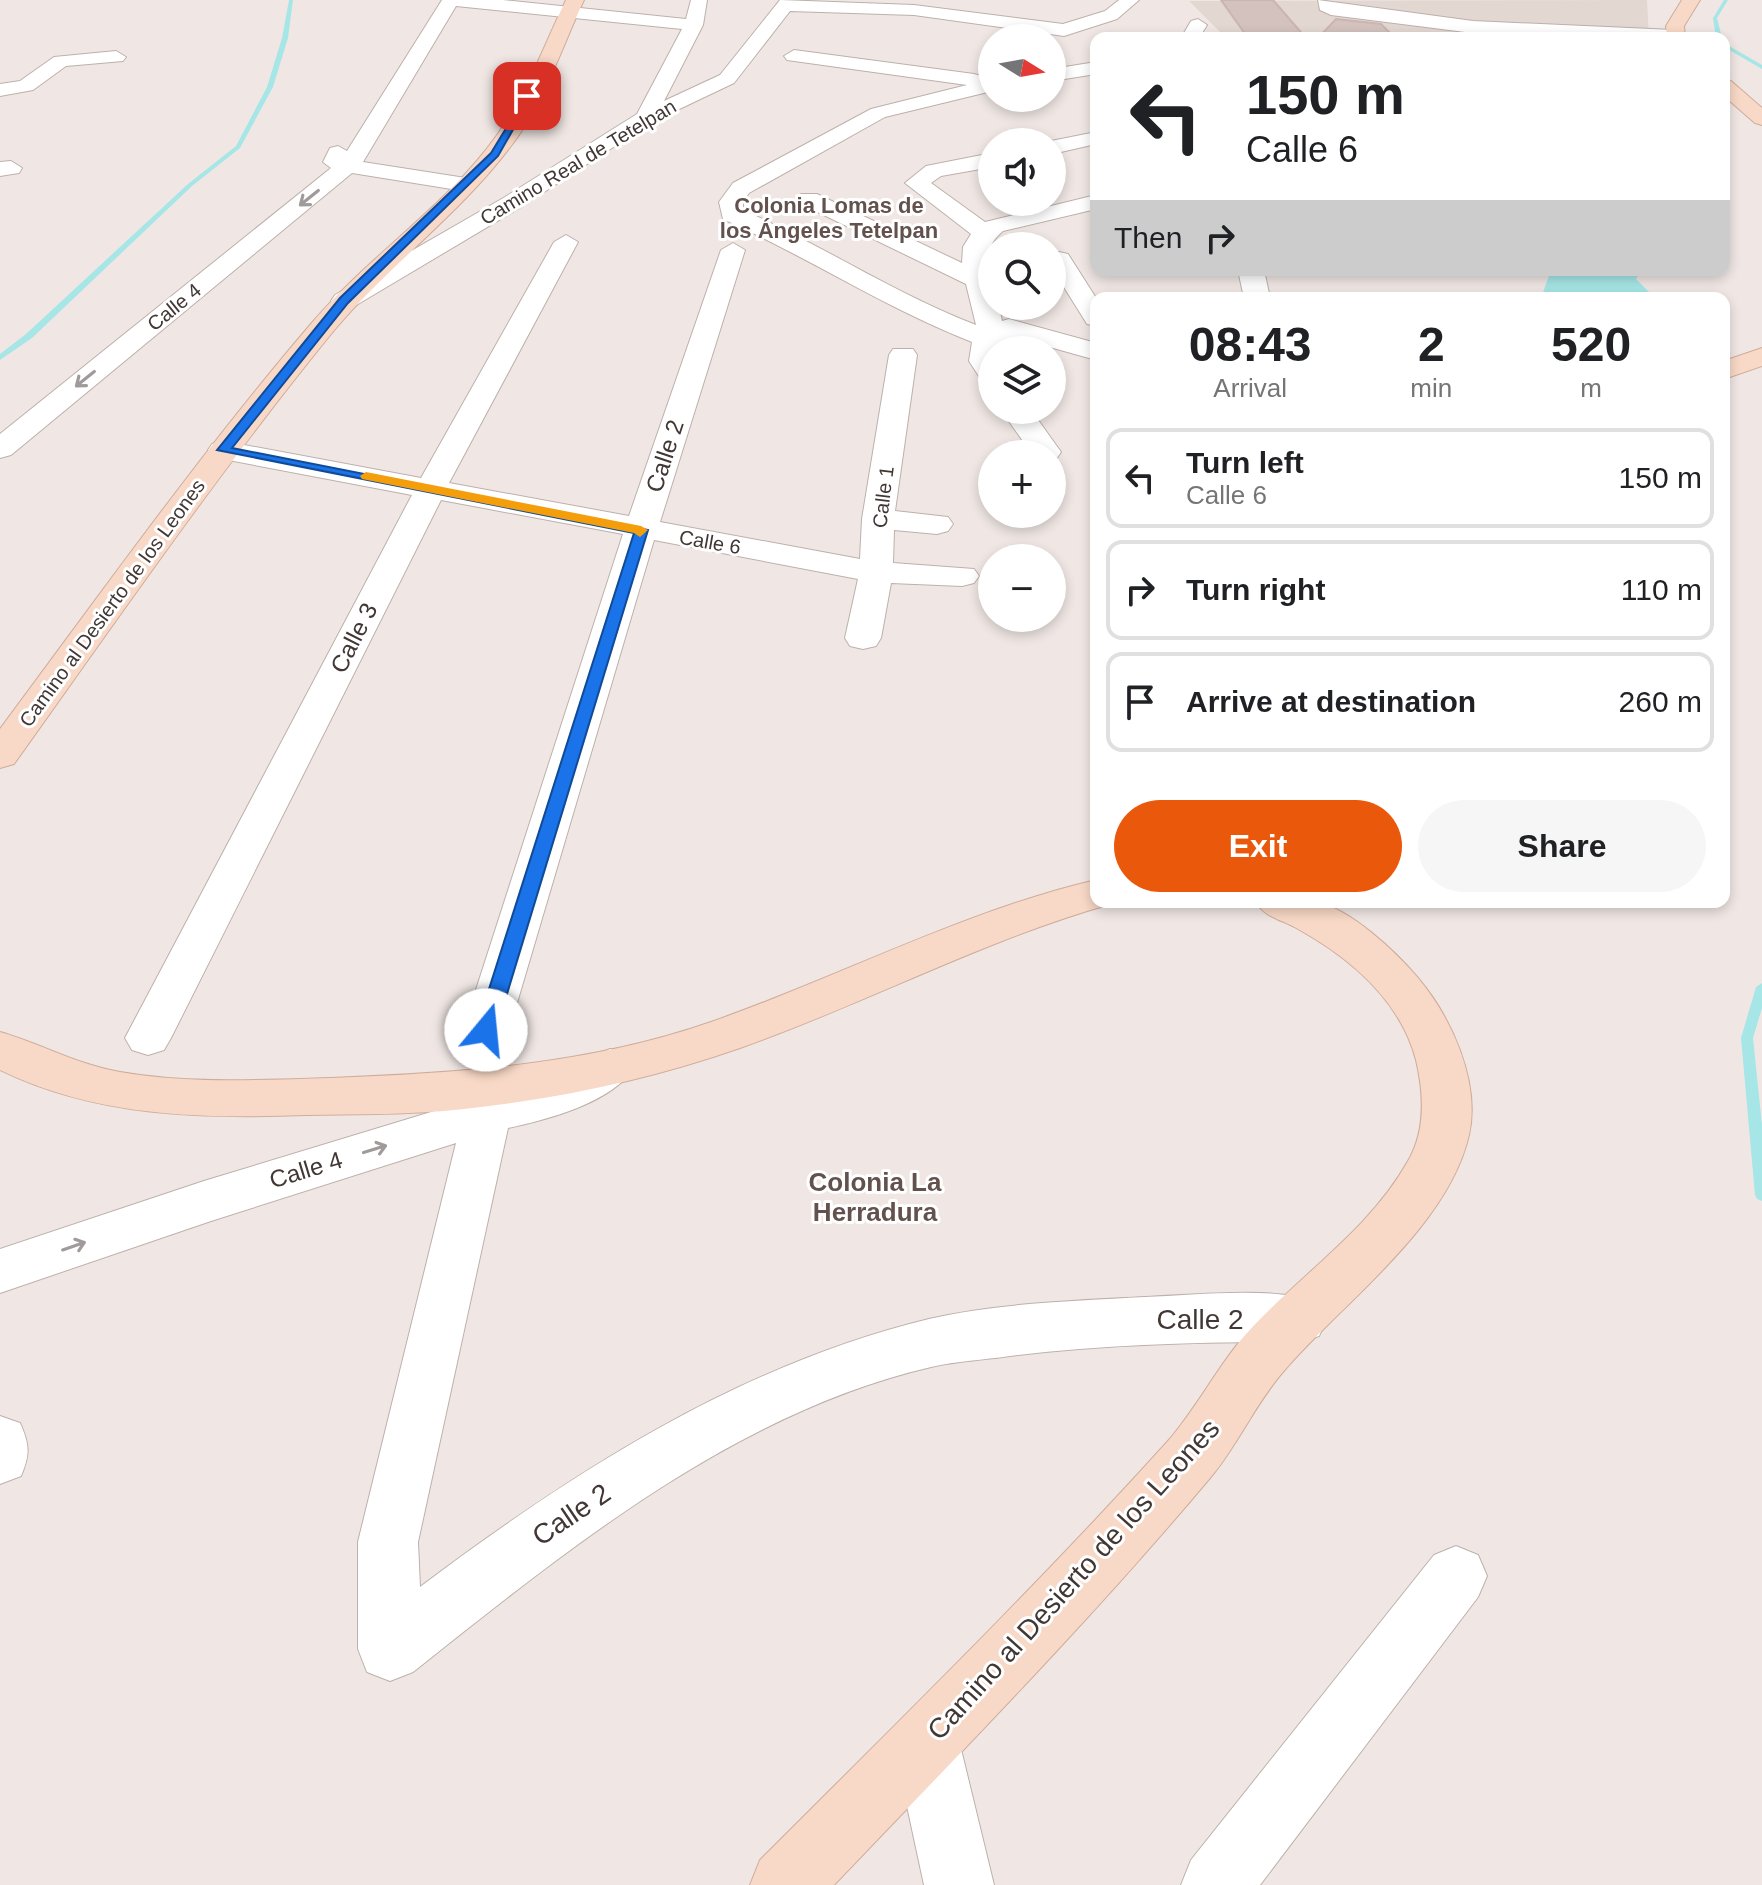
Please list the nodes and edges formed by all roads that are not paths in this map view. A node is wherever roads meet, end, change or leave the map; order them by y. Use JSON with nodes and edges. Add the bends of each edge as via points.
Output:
{"nodes":[{"id":1,"x":423,"y":0,"type":"edge"},
{"id":2,"x":437,"y":0,"type":"edge"},
{"id":3,"x":451,"y":0,"type":"edge"},
{"id":4,"x":699,"y":0,"type":"edge"},
{"id":5,"x":1130,"y":0,"type":"edge"},
{"id":6,"x":1327,"y":0,"type":"edge"},
{"id":7,"x":1691,"y":0,"type":"edge"},
{"id":8,"x":787,"y":2,"type":"edge"},
{"id":9,"x":571,"y":7,"type":"edge"},
{"id":10,"x":694,"y":25,"type":"junction"},
{"id":11,"x":1586,"y":32,"type":"edge"},
{"id":12,"x":1677,"y":32,"type":"edge"},
{"id":13,"x":794,"y":56,"type":"dead end"},
{"id":14,"x":116,"y":57,"type":"dead end"},
{"id":15,"x":1090,"y":69,"type":"edge"},
{"id":16,"x":1066,"y":73,"type":"edge"},
{"id":17,"x":978,"y":82,"type":"edge"},
{"id":18,"x":978,"y":88,"type":"edge"},
{"id":19,"x":0,"y":90,"type":"edge"},
{"id":20,"x":1730,"y":90,"type":"edge"},
{"id":21,"x":645,"y":118,"type":"junction"},
{"id":22,"x":1762,"y":119,"type":"edge"},
{"id":23,"x":1090,"y":139,"type":"edge"},
{"id":24,"x":1066,"y":144,"type":"edge"},
{"id":25,"x":978,"y":163,"type":"edge"},
{"id":26,"x":347,"y":166,"type":"junction"},
{"id":27,"x":464,"y":184,"type":"junction"},
{"id":28,"x":291,"y":186,"type":"dead end"},
{"id":29,"x":809,"y":199,"type":"dead end"},
{"id":30,"x":1090,"y":203,"type":"edge"},
{"id":31,"x":984,"y":232,"type":"joint"},
{"id":32,"x":566,"y":242,"type":"dead end"},
{"id":33,"x":978,"y":242,"type":"edge"},
{"id":34,"x":733,"y":250,"type":"dead end"},
{"id":35,"x":1066,"y":270,"type":"edge"},
{"id":36,"x":975,"y":279,"type":"junction"},
{"id":37,"x":344,"y":301,"type":"junction"},
{"id":38,"x":1090,"y":308,"type":"edge"},
{"id":39,"x":989,"y":330,"type":"junction"},
{"id":40,"x":987,"y":336,"type":"edge"},
{"id":41,"x":1003,"y":336,"type":"edge"},
{"id":42,"x":126,"y":345,"type":"junction"},
{"id":43,"x":1090,"y":351,"type":"edge"},
{"id":44,"x":903,"y":355,"type":"dead end"},
{"id":45,"x":1762,"y":356,"type":"edge"},
{"id":46,"x":1066,"y":358,"type":"edge"},
{"id":47,"x":1090,"y":364,"type":"edge"},
{"id":48,"x":1730,"y":369,"type":"edge"},
{"id":49,"x":0,"y":449,"type":"edge"},
{"id":50,"x":223,"y":450,"type":"junction"},
{"id":51,"x":431,"y":488,"type":"junction"},
{"id":52,"x":878,"y":519,"type":"junction"},
{"id":53,"x":937,"y":524,"type":"dead end"},
{"id":54,"x":641,"y":530,"type":"junction"},
{"id":55,"x":876,"y":572,"type":"junction"},
{"id":56,"x":962,"y":576,"type":"dead end"},
{"id":57,"x":863,"y":638,"type":"dead end"},
{"id":58,"x":0,"y":756,"type":"edge"},
{"id":59,"x":1090,"y":896,"type":"edge"},
{"id":60,"x":1303,"y":908,"type":"edge"},
{"id":61,"x":486,"y":1030,"type":"dead end"},
{"id":62,"x":148,"y":1038,"type":"dead end"},
{"id":63,"x":0,"y":1049,"type":"edge"},
{"id":64,"x":610,"y":1067,"type":"junction"},
{"id":65,"x":487,"y":1114,"type":"junction"},
{"id":66,"x":0,"y":1271,"type":"edge"},
{"id":67,"x":1300,"y":1319,"type":"junction"},
{"id":68,"x":0,"y":1442,"type":"edge"},
{"id":69,"x":0,"y":1457,"type":"edge"},
{"id":70,"x":1456,"y":1576,"type":"dead end"},
{"id":71,"x":926,"y":1741,"type":"junction"},
{"id":72,"x":785,"y":1885,"type":"edge"},
{"id":73,"x":959,"y":1885,"type":"edge"},
{"id":74,"x":1216,"y":1885,"type":"edge"}],
"edges":[{"from":1,"to":2,"type":"street"},
{"from":2,"to":26,"type":"street","via":[[337,155],[334,162]]},
{"from":3,"to":9,"type":"street"},
{"from":3,"to":26,"type":"street","name":"Calle 4"},
{"from":4,"to":10,"type":"street"},
{"from":5,"to":8,"type":"street","via":[[1111,15],[1064,30]]},
{"from":6,"to":11,"type":"street","via":[[1331,10],[1425,23]]},
{"from":7,"to":12,"type":"main road"},
{"from":8,"to":21,"type":"street","name":"Camino Real de Tetelpan","via":[[727,79]]},
{"from":9,"to":10,"type":"street"},
{"from":9,"to":27,"type":"main road","name":"Camino al Desierto de los Leones","via":[[514,124]]},
{"from":10,"to":21,"type":"street"},
{"from":13,"to":17,"type":"street"},
{"from":14,"to":19,"type":"street","via":[[61,61],[26,86]]},
{"from":15,"to":16,"type":"street"},
{"from":18,"to":39,"type":"street","via":[[878,113],[741,188],[731,202],[731,214],[797,243],[921,313]]},
{"from":20,"to":22,"type":"main road"},
{"from":21,"to":37,"type":"street","name":"Camino Real de Tetelpan"},
{"from":23,"to":24,"type":"street"},
{"from":25,"to":31,"type":"street","via":[[934,171],[916,183]]},
{"from":26,"to":27,"type":"street"},
{"from":26,"to":42,"type":"street","name":"Calle 4","one_way":true},
{"from":27,"to":37,"type":"main road","name":"Camino al Desierto de los Leones"},
{"from":28,"to":42,"type":"street","via":[[129,332]]},
{"from":29,"to":36,"type":"street"},
{"from":30,"to":31,"type":"street"},
{"from":32,"to":51,"type":"street","name":"Calle 3"},
{"from":33,"to":36,"type":"street"},
{"from":34,"to":54,"type":"street","name":"Calle 2"},
{"from":35,"to":38,"type":"street"},
{"from":36,"to":39,"type":"street"},
{"from":37,"to":50,"type":"main road","name":"Camino al Desierto de los Leones"},
{"from":39,"to":40,"type":"street"},
{"from":39,"to":41,"type":"street"},
{"from":39,"to":43,"type":"street"},
{"from":42,"to":49,"type":"street","name":"Calle 4","one_way":true},
{"from":44,"to":52,"type":"street","name":"Calle 1"},
{"from":45,"to":48,"type":"main road"},
{"from":46,"to":47,"type":"street"},
{"from":50,"to":51,"type":"street","name":"Calle 6"},
{"from":50,"to":58,"type":"main road","name":"Camino al Desierto de los Leones"},
{"from":51,"to":54,"type":"street","name":"Calle 6"},
{"from":51,"to":62,"type":"street","name":"Calle 3"},
{"from":52,"to":53,"type":"street"},
{"from":52,"to":55,"type":"street","name":"Calle 1"},
{"from":54,"to":55,"type":"street","name":"Calle 6"},
{"from":54,"to":61,"type":"street","name":"Calle 2"},
{"from":55,"to":56,"type":"street","name":"Calle 6"},
{"from":55,"to":57,"type":"street","name":"Calle 1"},
{"from":59,"to":64,"type":"main road","via":[[1013,920],[720,1037]]},
{"from":60,"to":67,"type":"main road","name":"Camino al Desierto de los Leones","via":[[1394,978],[1423,1017],[1443,1064],[1445,1137],[1391,1225]]},
{"from":63,"to":64,"type":"main road","via":[[26,1064],[89,1085],[202,1097],[464,1091]]},
{"from":64,"to":65,"type":"street","name":"Calle 4","via":[[547,1101]]},
{"from":66,"to":65,"type":"street","name":"Calle 4","one_way":true},
{"from":65,"to":67,"type":"street","name":"Calle 2","via":[[388,1542],[390,1649],[537,1536],[645,1465],[732,1415],[833,1372],[930,1343],[1069,1324],[1172,1317]]},
{"from":67,"to":71,"type":"main road","name":"Camino al Desierto de los Leones","via":[[1270,1347],[1193,1455]]},
{"from":68,"to":69,"type":"street"},
{"from":70,"to":74,"type":"street"},
{"from":71,"to":72,"type":"main road","name":"Camino al Desierto de los Leones"},
{"from":71,"to":73,"type":"street"}]}
